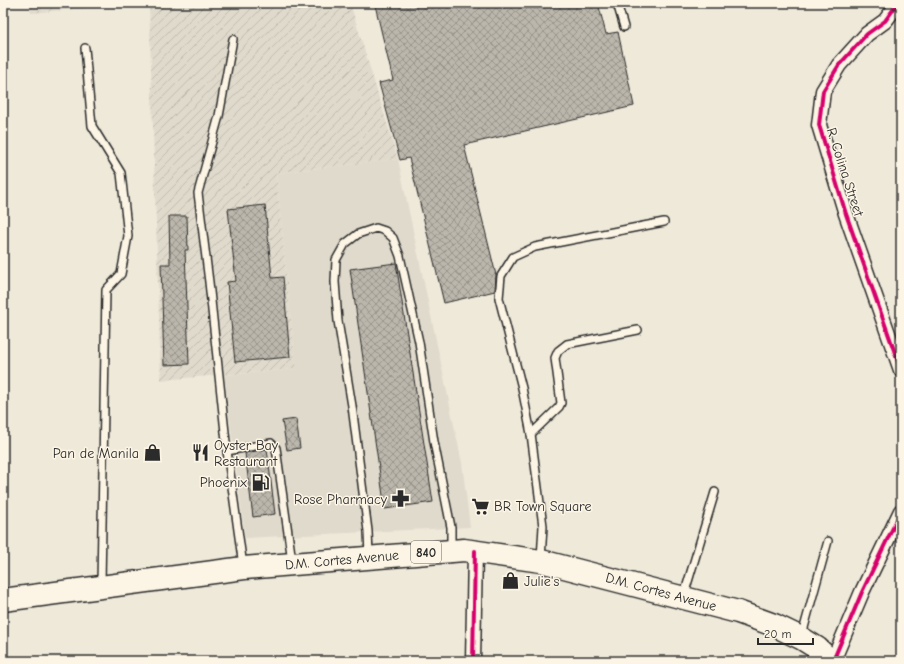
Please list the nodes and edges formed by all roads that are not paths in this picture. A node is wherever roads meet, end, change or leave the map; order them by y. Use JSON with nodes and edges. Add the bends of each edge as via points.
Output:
{"nodes":[{"id":1,"x":617,"y":3,"type":"edge"},
{"id":2,"x":899,"y":4,"type":"edge"},
{"id":3,"x":624,"y":27,"type":"dead end"},
{"id":4,"x":233,"y":39,"type":"dead end"},
{"id":5,"x":85,"y":48,"type":"dead end"},
{"id":6,"x":664,"y":222,"type":"dead end"},
{"id":7,"x":638,"y":330,"type":"dead end"},
{"id":8,"x":901,"y":370,"type":"edge"},
{"id":9,"x":531,"y":434,"type":"junction"},
{"id":10,"x":227,"y":451,"type":"junction"},
{"id":11,"x":715,"y":492,"type":"dead end"},
{"id":12,"x":901,"y":510,"type":"edge"},
{"id":13,"x":828,"y":541,"type":"dead end"},
{"id":14,"x":451,"y":550,"type":"junction"},
{"id":15,"x":475,"y":551,"type":"junction"},
{"id":16,"x":370,"y":558,"type":"junction"},
{"id":17,"x":541,"y":561,"type":"junction"},
{"id":18,"x":293,"y":564,"type":"junction"},
{"id":19,"x":244,"y":568,"type":"junction"},
{"id":20,"x":100,"y":588,"type":"junction"},
{"id":21,"x":684,"y":597,"type":"junction"},
{"id":22,"x":3,"y":600,"type":"edge"},
{"id":23,"x":801,"y":638,"type":"junction"},
{"id":24,"x":473,"y":661,"type":"edge"},
{"id":25,"x":832,"y":661,"type":"edge"}],
"edges":[{"from":1,"to":3,"type":"lane"},
{"from":2,"to":8,"type":"street","name":"R. Colina Street","via":[[839,65],[823,90],[819,125],[846,214]]},
{"from":4,"to":10,"type":"lane","via":[[218,116],[198,193]]},
{"from":5,"to":20,"type":"lane","via":[[92,126],[121,173],[128,236],[122,274],[106,290],[103,547]]},
{"from":6,"to":9,"type":"lane","via":[[535,247],[513,257],[501,276],[499,298]]},
{"from":7,"to":9,"type":"lane","via":[[567,344],[558,351],[555,358],[559,407]]},
{"from":9,"to":17,"type":"lane","via":[[543,526]]},
{"from":10,"to":18,"type":"lane","via":[[271,443],[276,448]]},
{"from":10,"to":19,"type":"lane"},
{"from":11,"to":21,"type":"lane"},
{"from":12,"to":25,"type":"street"},
{"from":13,"to":23,"type":"lane"},
{"from":14,"to":15,"type":"highway","name":"D.M. Cortes Avenue","number":"840"},
{"from":14,"to":16,"type":"highway","name":"D.M. Cortes Avenue","number":"840"},
{"from":14,"to":16,"type":"lane","via":[[451,527],[434,442],[419,342],[400,256],[393,238],[376,228],[358,234],[345,244],[336,260],[335,282]]},
{"from":15,"to":17,"type":"highway","name":"D.M. Cortes Avenue","number":"840"},
{"from":15,"to":24,"type":"street"},
{"from":16,"to":18,"type":"highway","name":"D.M. Cortes Avenue","number":"840"},
{"from":17,"to":21,"type":"highway","name":"D.M. Cortes Avenue","number":"840"},
{"from":18,"to":19,"type":"highway","name":"D.M. Cortes Avenue","number":"840"},
{"from":19,"to":20,"type":"highway","name":"D.M. Cortes Avenue","number":"840"},
{"from":20,"to":22,"type":"highway","name":"D.M. Cortes Avenue","number":"840"},
{"from":21,"to":23,"type":"highway","name":"D.M. Cortes Avenue","number":"840","via":[[760,620]]},
{"from":23,"to":25,"type":"highway","name":"D.M. Cortes Avenue","number":"840"}]}
